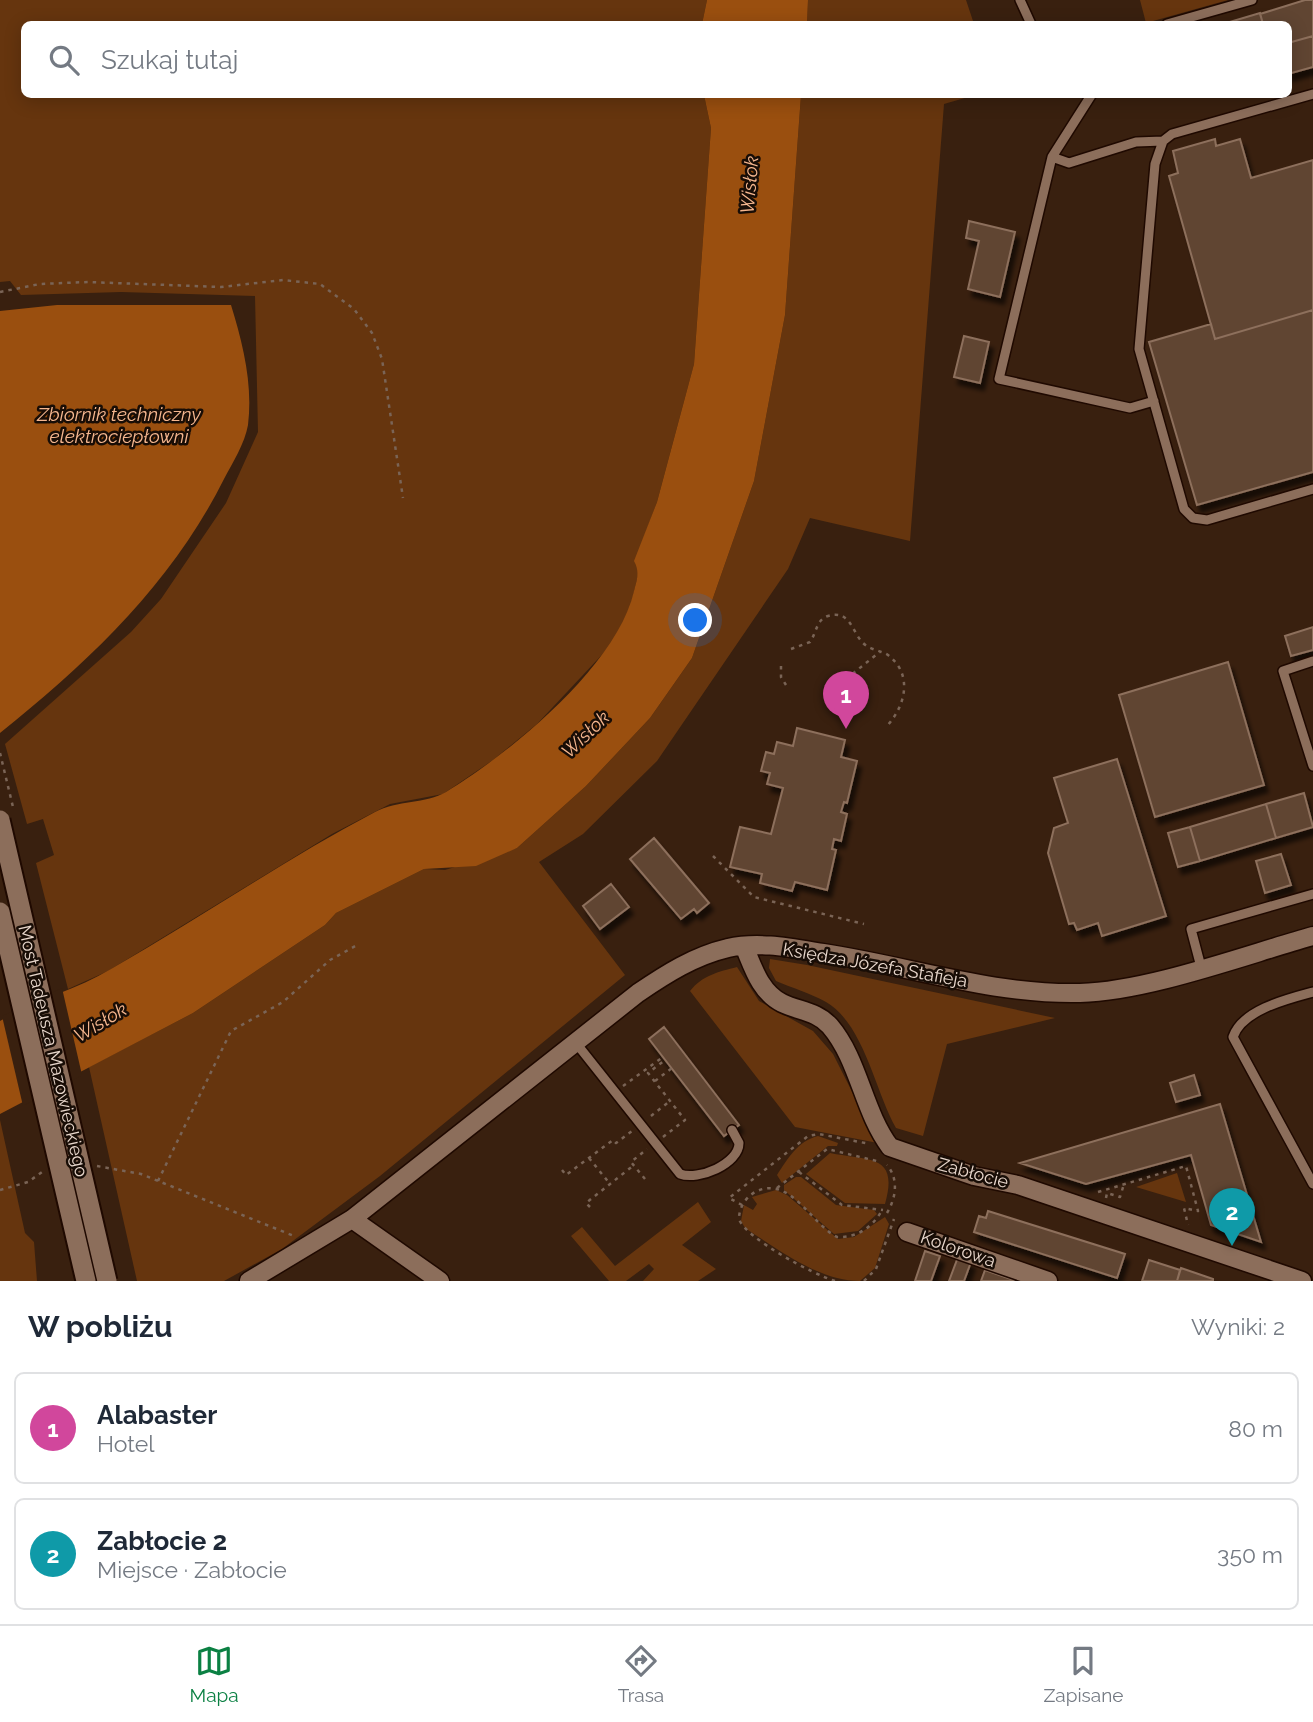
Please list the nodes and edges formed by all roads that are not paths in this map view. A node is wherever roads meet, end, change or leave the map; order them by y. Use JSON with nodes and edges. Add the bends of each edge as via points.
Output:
{"nodes":[{"id":1,"x":1020,"y":0,"type":"edge"},
{"id":2,"x":1252,"y":0,"type":"edge"},
{"id":3,"x":1204,"y":14,"type":"junction"},
{"id":4,"x":1030,"y":21,"type":"edge"},
{"id":5,"x":1178,"y":21,"type":"edge"},
{"id":6,"x":1197,"y":21,"type":"edge"},
{"id":7,"x":1313,"y":94,"type":"edge"},
{"id":8,"x":1088,"y":98,"type":"edge"},
{"id":9,"x":1163,"y":141,"type":"junction"},
{"id":10,"x":1052,"y":156,"type":"junction"},
{"id":11,"x":1154,"y":401,"type":"junction"},
{"id":12,"x":1313,"y":489,"type":"edge"},
{"id":13,"x":1313,"y":662,"type":"edge"},
{"id":14,"x":1313,"y":766,"type":"edge"},
{"id":15,"x":0,"y":820,"type":"edge"},
{"id":16,"x":1313,"y":894,"type":"edge"},
{"id":17,"x":0,"y":912,"type":"edge"},
{"id":18,"x":1313,"y":936,"type":"edge"},
{"id":19,"x":744,"y":946,"type":"junction"},
{"id":20,"x":1201,"y":967,"type":"junction"},
{"id":21,"x":1312,"y":993,"type":"edge"},
{"id":22,"x":576,"y":1043,"type":"junction"},
{"id":23,"x":732,"y":1130,"type":"dead end"},
{"id":24,"x":1313,"y":1184,"type":"edge"},
{"id":25,"x":352,"y":1219,"type":"junction"},
{"id":26,"x":907,"y":1232,"type":"road end"},
{"id":27,"x":86,"y":1281,"type":"edge"},
{"id":28,"x":107,"y":1281,"type":"edge"},
{"id":29,"x":249,"y":1281,"type":"edge"},
{"id":30,"x":440,"y":1281,"type":"edge"},
{"id":31,"x":1048,"y":1281,"type":"edge"},
{"id":32,"x":1302,"y":1281,"type":"edge"}],
"edges":[{"from":1,"to":4,"type":"lane"},
{"from":2,"to":3,"type":"lane"},
{"from":3,"to":5,"type":"lane"},
{"from":3,"to":6,"type":"lane"},
{"from":7,"to":9,"type":"lane","via":[[1172,134]]},
{"from":8,"to":10,"type":"lane"},
{"from":9,"to":10,"type":"lane","via":[[1136,142],[1069,163]]},
{"from":9,"to":11,"type":"lane","via":[[1155,164],[1139,349]]},
{"from":10,"to":11,"type":"lane","via":[[999,379],[1130,408]]},
{"from":11,"to":12,"type":"lane","via":[[1184,509],[1193,518],[1207,520]]},
{"from":13,"to":14,"type":"lane","via":[[1283,671]]},
{"from":15,"to":28,"type":"main road","name":"Most Tadeusza Mazowieckiego","bridge":true},
{"from":16,"to":20,"type":"lane","via":[[1191,929]]},
{"from":17,"to":27,"type":"main road","name":"Most Tadeusza Mazowieckiego","bridge":true},
{"from":18,"to":20,"type":"street","name":"Księdza Józefa Stafieja"},
{"from":19,"to":20,"type":"street","name":"Księdza Józefa Stafieja","via":[[806,950],[989,986],[1050,993],[1116,988]]},
{"from":19,"to":22,"type":"street","name":"Księdza Józefa Stafieja","via":[[686,963],[638,993]]},
{"from":19,"to":32,"type":"street","name":"Zabłocie","via":[[762,986],[771,995],[814,1014],[838,1036],[890,1147]]},
{"from":21,"to":24,"type":"lane","via":[[1248,1016],[1233,1037]]},
{"from":22,"to":23,"type":"lane","via":[[674,1169],[685,1176],[715,1168],[735,1154],[739,1143]]},
{"from":22,"to":25,"type":"street","name":"Księdza Józefa Stafieja"},
{"from":25,"to":29,"type":"street","name":"Księdza Józefa Stafieja"},
{"from":25,"to":30,"type":"street"},
{"from":26,"to":31,"type":"street","name":"Kolorowa"}]}
